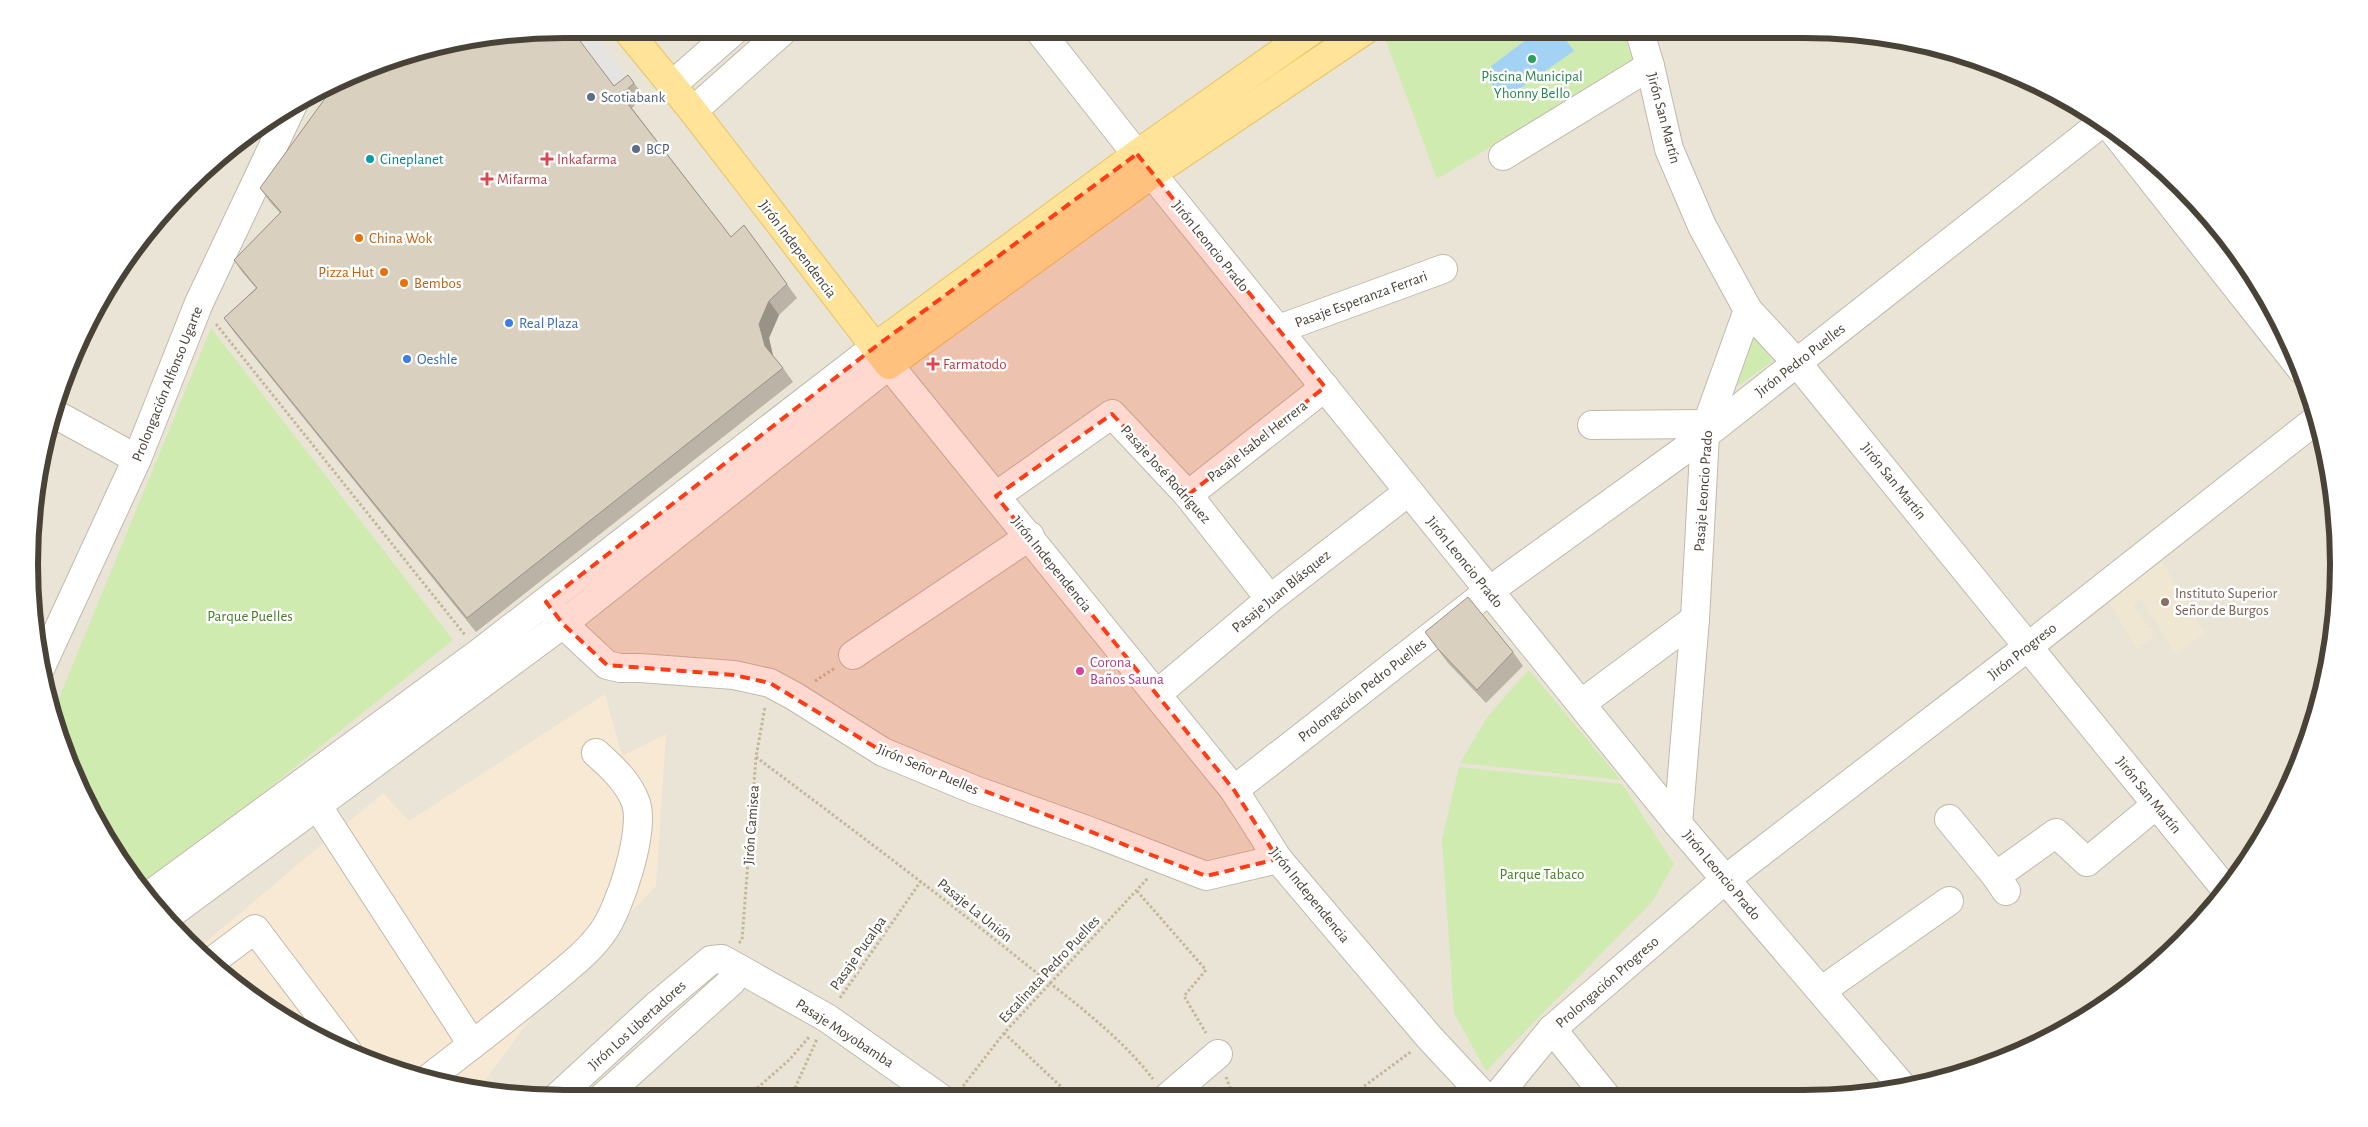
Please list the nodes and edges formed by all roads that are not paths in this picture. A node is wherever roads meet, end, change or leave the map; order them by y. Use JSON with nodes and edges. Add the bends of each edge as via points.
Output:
{"nodes":[{"id":1,"x":633,"y":38,"type":"edge"},
{"id":2,"x":726,"y":38,"type":"edge"},
{"id":3,"x":775,"y":38,"type":"edge"},
{"id":4,"x":1045,"y":38,"type":"edge"},
{"id":5,"x":1303,"y":38,"type":"edge"},
{"id":6,"x":1352,"y":38,"type":"edge"},
{"id":7,"x":1641,"y":38,"type":"edge"},
{"id":8,"x":1650,"y":66,"type":"junction"},
{"id":9,"x":672,"y":85,"type":"junction"},
{"id":10,"x":693,"y":111,"type":"junction"},
{"id":11,"x":287,"y":116,"type":"edge"},
{"id":12,"x":2097,"y":126,"type":"edge"},
{"id":13,"x":2126,"y":147,"type":"edge"},
{"id":14,"x":1503,"y":156,"type":"dead end"},
{"id":15,"x":1144,"y":164,"type":"junction"},
{"id":16,"x":1443,"y":269,"type":"dead end"},
{"id":17,"x":1748,"y":310,"type":"junction"},
{"id":18,"x":1279,"y":329,"type":"junction"},
{"id":19,"x":2282,"y":345,"type":"edge"},
{"id":20,"x":882,"y":356,"type":"junction"},
{"id":21,"x":1797,"y":363,"type":"junction"},
{"id":22,"x":1325,"y":388,"type":"junction"},
{"id":23,"x":58,"y":416,"type":"edge"},
{"id":24,"x":2312,"y":423,"type":"edge"},
{"id":25,"x":1592,"y":425,"type":"dead end"},
{"id":26,"x":1706,"y":430,"type":"junction"},
{"id":27,"x":137,"y":459,"type":"junction"},
{"id":28,"x":1408,"y":492,"type":"junction"},
{"id":29,"x":1188,"y":495,"type":"junction"},
{"id":30,"x":996,"y":496,"type":"junction"},
{"id":31,"x":1030,"y":536,"type":"junction"},
{"id":32,"x":1489,"y":591,"type":"junction"},
{"id":33,"x":1270,"y":599,"type":"junction"},
{"id":34,"x":546,"y":602,"type":"junction"},
{"id":35,"x":1695,"y":619,"type":"junction"},
{"id":36,"x":563,"y":624,"type":"junction"},
{"id":37,"x":2029,"y":646,"type":"junction"},
{"id":38,"x":46,"y":655,"type":"edge"},
{"id":39,"x":853,"y":655,"type":"road end"},
{"id":40,"x":1157,"y":694,"type":"junction"},
{"id":41,"x":1582,"y":703,"type":"junction"},
{"id":42,"x":596,"y":753,"type":"dead end"},
{"id":43,"x":1234,"y":790,"type":"junction"},
{"id":44,"x":310,"y":794,"type":"junction"},
{"id":45,"x":2156,"y":805,"type":"junction"},
{"id":46,"x":1949,"y":820,"type":"dead end"},
{"id":47,"x":1678,"y":824,"type":"junction"},
{"id":48,"x":1278,"y":859,"type":"junction"},
{"id":49,"x":1726,"y":879,"type":"junction"},
{"id":50,"x":2222,"y":884,"type":"edge"},
{"id":51,"x":153,"y":892,"type":"edge"},
{"id":52,"x":1949,"y":900,"type":"dead end"},
{"id":53,"x":170,"y":913,"type":"edge"},
{"id":54,"x":216,"y":958,"type":"edge"},
{"id":55,"x":730,"y":964,"type":"junction"},
{"id":56,"x":1821,"y":991,"type":"junction"},
{"id":57,"x":1552,"y":1029,"type":"junction"},
{"id":58,"x":337,"y":1038,"type":"edge"},
{"id":59,"x":472,"y":1044,"type":"junction"},
{"id":60,"x":1218,"y":1054,"type":"road end"},
{"id":61,"x":434,"y":1073,"type":"edge"},
{"id":62,"x":1897,"y":1081,"type":"edge"},
{"id":63,"x":1162,"y":1089,"type":"edge"},
{"id":64,"x":565,"y":1090,"type":"edge"},
{"id":65,"x":611,"y":1090,"type":"edge"},
{"id":66,"x":929,"y":1090,"type":"edge"},
{"id":67,"x":1478,"y":1090,"type":"edge"},
{"id":68,"x":1502,"y":1090,"type":"edge"},
{"id":69,"x":1601,"y":1090,"type":"edge"}],
"edges":[{"from":1,"to":9,"type":"main road","name":"Jirón Independencia"},
{"from":2,"to":9,"type":"street"},
{"from":3,"to":10,"type":"street"},
{"from":4,"to":15,"type":"street","name":"Jirón Leoncio Prado"},
{"from":5,"to":15,"type":"main road"},
{"from":6,"to":15,"type":"main road"},
{"from":7,"to":8,"type":"street","name":"Jirón San Martín"},
{"from":8,"to":14,"type":"street"},
{"from":8,"to":17,"type":"street","name":"Jirón San Martín","via":[[1669,149],[1702,226]]},
{"from":9,"to":10,"type":"main road","name":"Jirón Independencia"},
{"from":10,"to":20,"type":"main road","name":"Jirón Independencia"},
{"from":11,"to":27,"type":"street","name":"Prolongación Alfonso Ugarte","via":[[199,303]]},
{"from":12,"to":21,"type":"street","name":"Jirón Pedro Puelles"},
{"from":13,"to":19,"type":"street"},
{"from":15,"to":18,"type":"street","name":"Jirón Leoncio Prado"},
{"from":15,"to":20,"type":"main road"},
{"from":16,"to":18,"type":"street","name":"Pasaje Esperanza Ferrari"},
{"from":17,"to":21,"type":"street","name":"Jirón San Martín"},
{"from":17,"to":26,"type":"street","name":"Pasaje Leoncio Prado"},
{"from":18,"to":22,"type":"street","name":"Jirón Leoncio Prado"},
{"from":20,"to":30,"type":"street","name":"Jirón Independencia"},
{"from":20,"to":34,"type":"street"},
{"from":20,"to":36,"type":"street"},
{"from":21,"to":26,"type":"street","name":"Jirón Pedro Puelles"},
{"from":21,"to":37,"type":"street","name":"Jirón San Martín"},
{"from":22,"to":28,"type":"street","name":"Jirón Leoncio Prado"},
{"from":22,"to":29,"type":"street","name":"Pasaje Isabel Herrera"},
{"from":23,"to":27,"type":"street"},
{"from":24,"to":37,"type":"street","name":"Jirón Progreso"},
{"from":25,"to":26,"type":"street"},
{"from":26,"to":32,"type":"street","name":"Jirón Pedro Puelles"},
{"from":26,"to":35,"type":"street","name":"Pasaje Leoncio Prado"},
{"from":27,"to":38,"type":"street","name":"Prolongación Alfonso Ugarte"},
{"from":28,"to":32,"type":"street","name":"Jirón Leoncio Prado"},
{"from":28,"to":33,"type":"street","name":"Pasaje Juan Blásquez"},
{"from":29,"to":30,"type":"street","name":"Pasaje José Rodríguez","via":[[1112,414]]},
{"from":29,"to":33,"type":"street","name":"Pasaje José Rodríguez"},
{"from":30,"to":31,"type":"street","name":"Jirón Independencia"},
{"from":31,"to":39,"type":"street"},
{"from":31,"to":40,"type":"street","name":"Jirón Independencia"},
{"from":32,"to":41,"type":"street","name":"Jirón Leoncio Prado"},
{"from":32,"to":43,"type":"street","name":"Prolongación Pedro Puelles"},
{"from":33,"to":40,"type":"street","name":"Pasaje Juan Blásquez"},
{"from":34,"to":36,"type":"street","name":"Jirón Señor Puelles"},
{"from":34,"to":44,"type":"street","via":[[479,653]]},
{"from":35,"to":41,"type":"street"},
{"from":35,"to":47,"type":"street","name":"Pasaje Leoncio Prado"},
{"from":36,"to":44,"type":"street"},
{"from":36,"to":48,"type":"street","name":"Jirón Señor Puelles","via":[[607,665],[734,675],[770,683],[883,752],[1206,876]]},
{"from":37,"to":45,"type":"street","name":"Jirón San Martín"},
{"from":37,"to":49,"type":"street","name":"Jirón Progreso"},
{"from":40,"to":43,"type":"street","name":"Jirón Independencia"},
{"from":41,"to":47,"type":"street","name":"Jirón Leoncio Prado"},
{"from":42,"to":59,"type":"street","via":[[619,774],[636,804],[636,841],[617,906],[602,933],[574,962]]},
{"from":43,"to":48,"type":"street","name":"Jirón Independencia"},
{"from":44,"to":51,"type":"street"},
{"from":44,"to":53,"type":"street"},
{"from":44,"to":59,"type":"street"},
{"from":45,"to":46,"type":"street","via":[[2087,862],[2056,833],[2001,884]]},
{"from":45,"to":50,"type":"street","name":"Jirón San Martín"},
{"from":47,"to":49,"type":"street","name":"Jirón Leoncio Prado"},
{"from":48,"to":67,"type":"street","name":"Jirón Independencia","via":[[1429,1037]]},
{"from":49,"to":56,"type":"street","name":"Jirón Leoncio Prado"},
{"from":49,"to":57,"type":"street","name":"Prolongación Progreso"},
{"from":52,"to":56,"type":"street"},
{"from":54,"to":58,"type":"street","via":[[255,929]]},
{"from":55,"to":64,"type":"street","name":"Jirón Los Libertadores","via":[[711,960]]},
{"from":55,"to":65,"type":"street","name":"Jirón Los Libertadores","via":[[732,980]]},
{"from":55,"to":66,"type":"street","name":"Pasaje Moyobamba","via":[[827,1018]]},
{"from":56,"to":62,"type":"street","name":"Jirón Leoncio Prado"},
{"from":57,"to":68,"type":"street","name":"Prolongación Progreso"},
{"from":57,"to":69,"type":"street"},
{"from":59,"to":61,"type":"street"},
{"from":60,"to":63,"type":"street"}]}
